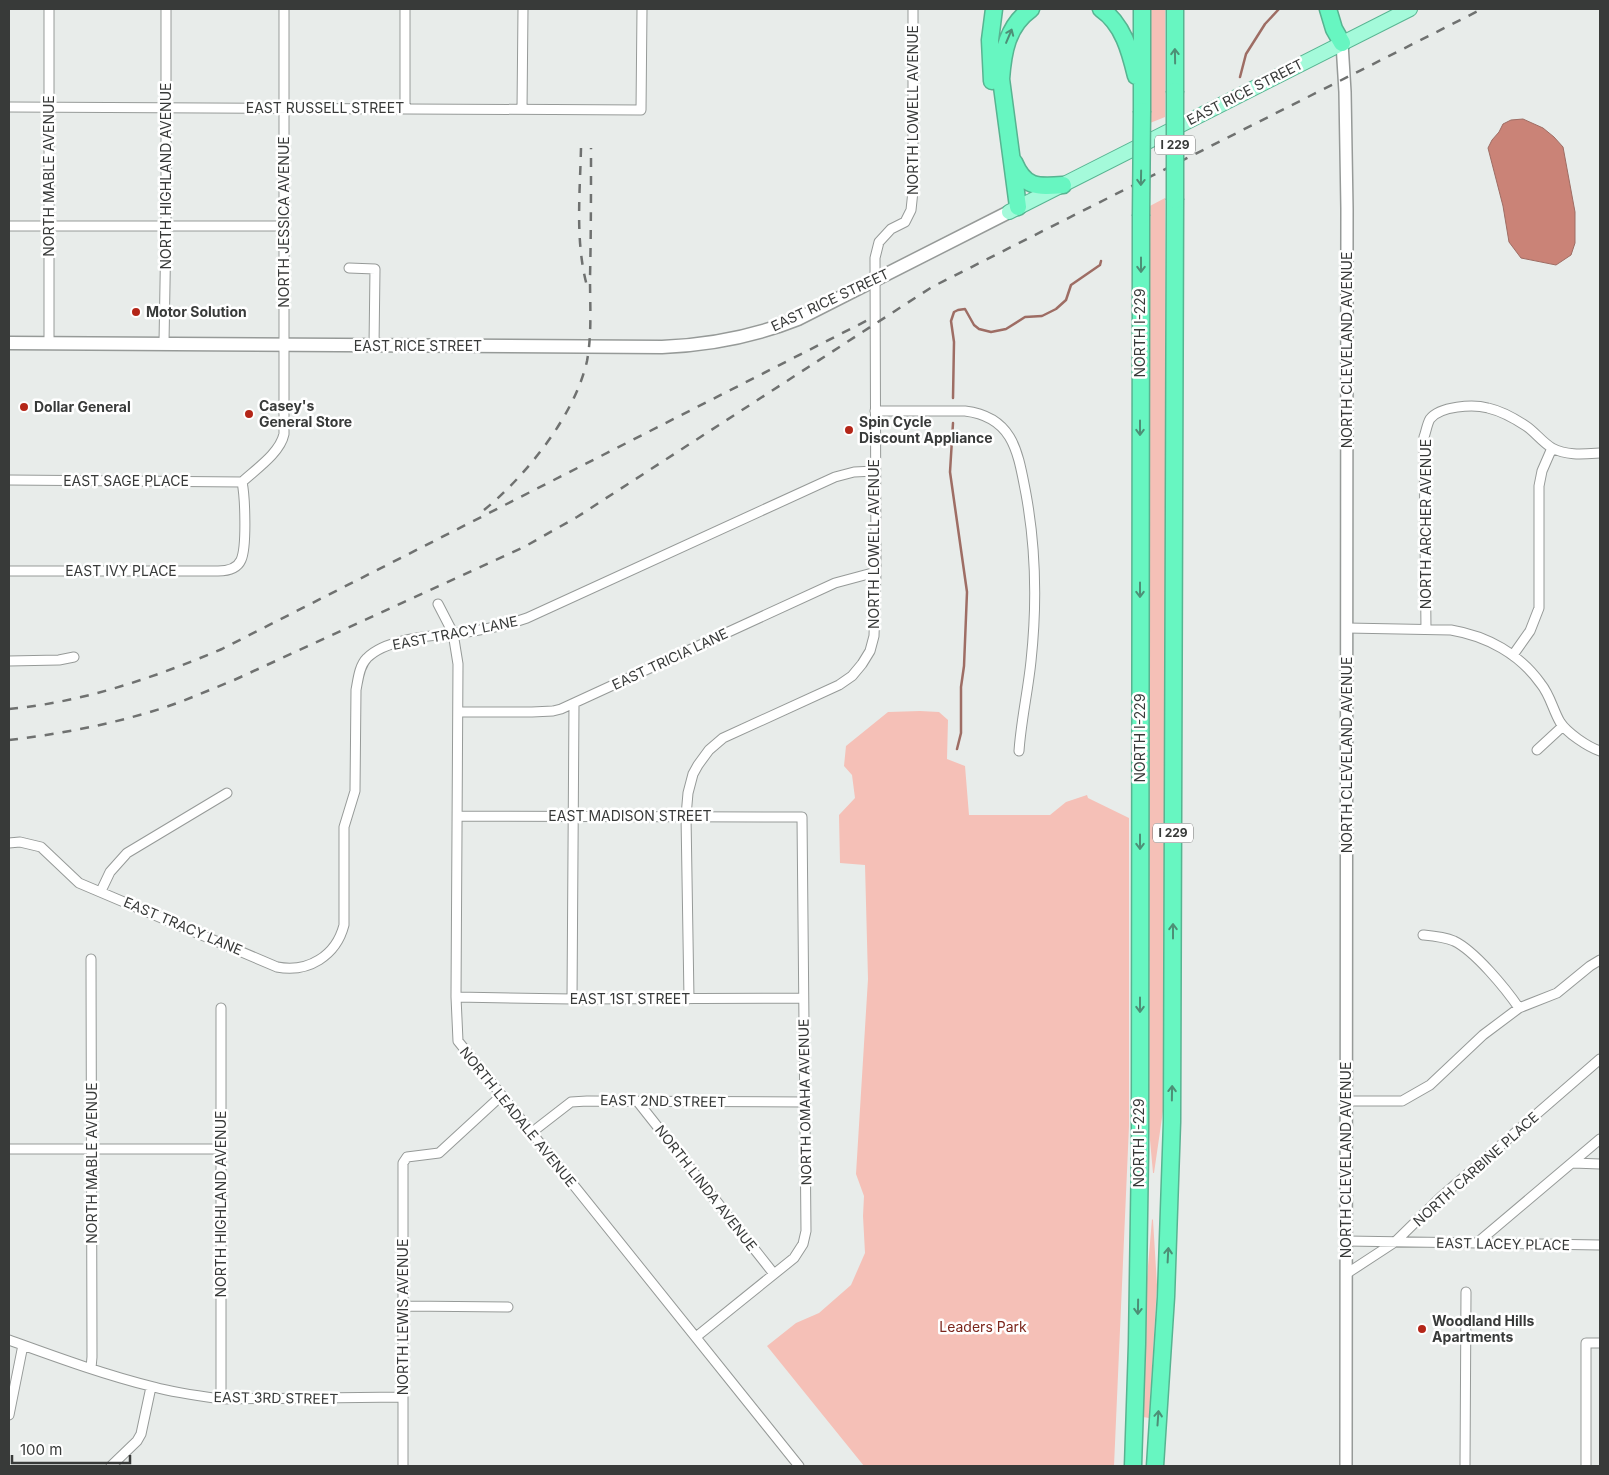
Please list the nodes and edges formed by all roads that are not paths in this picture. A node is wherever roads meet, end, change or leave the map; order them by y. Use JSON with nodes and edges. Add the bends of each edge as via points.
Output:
{"nodes":[{"id":1,"x":49,"y":9,"type":"edge"},
{"id":2,"x":166,"y":9,"type":"edge"},
{"id":3,"x":284,"y":9,"type":"edge"},
{"id":4,"x":405,"y":9,"type":"edge"},
{"id":5,"x":523,"y":9,"type":"edge"},
{"id":6,"x":642,"y":9,"type":"edge"},
{"id":7,"x":913,"y":9,"type":"edge"},
{"id":8,"x":994,"y":9,"type":"edge"},
{"id":9,"x":1031,"y":9,"type":"edge"},
{"id":10,"x":1101,"y":9,"type":"edge"},
{"id":11,"x":1142,"y":9,"type":"edge"},
{"id":12,"x":1328,"y":9,"type":"edge"},
{"id":13,"x":1338,"y":9,"type":"edge"},
{"id":14,"x":1410,"y":9,"type":"edge"},
{"id":15,"x":1174,"y":13,"type":"edge"},
{"id":16,"x":1342,"y":43,"type":"junction"},
{"id":17,"x":1142,"y":106,"type":"junction"},
{"id":18,"x":9,"y":107,"type":"edge"},
{"id":19,"x":49,"y":107,"type":"junction"},
{"id":20,"x":166,"y":107,"type":"junction"},
{"id":21,"x":284,"y":108,"type":"junction"},
{"id":22,"x":405,"y":109,"type":"junction"},
{"id":23,"x":522,"y":109,"type":"junction"},
{"id":24,"x":1010,"y":153,"type":"junction"},
{"id":25,"x":1062,"y":185,"type":"junction"},
{"id":26,"x":1014,"y":210,"type":"junction"},
{"id":27,"x":9,"y":226,"type":"edge"},
{"id":28,"x":50,"y":226,"type":"junction"},
{"id":29,"x":166,"y":226,"type":"junction"},
{"id":30,"x":284,"y":226,"type":"junction"},
{"id":31,"x":349,"y":268,"type":"dead end"},
{"id":32,"x":876,"y":279,"type":"junction"},
{"id":33,"x":9,"y":343,"type":"edge"},
{"id":34,"x":49,"y":343,"type":"junction"},
{"id":35,"x":164,"y":343,"type":"junction"},
{"id":36,"x":284,"y":345,"type":"junction"},
{"id":37,"x":374,"y":346,"type":"junction"},
{"id":38,"x":875,"y":411,"type":"junction"},
{"id":39,"x":1552,"y":448,"type":"junction"},
{"id":40,"x":1600,"y":454,"type":"edge"},
{"id":41,"x":875,"y":471,"type":"junction"},
{"id":42,"x":9,"y":480,"type":"edge"},
{"id":43,"x":242,"y":482,"type":"junction"},
{"id":44,"x":9,"y":571,"type":"edge"},
{"id":45,"x":876,"y":572,"type":"junction"},
{"id":46,"x":438,"y":604,"type":"dead end"},
{"id":47,"x":1347,"y":628,"type":"junction"},
{"id":48,"x":1426,"y":629,"type":"junction"},
{"id":49,"x":454,"y":633,"type":"junction"},
{"id":50,"x":1513,"y":655,"type":"junction"},
{"id":51,"x":74,"y":656,"type":"dead end"},
{"id":52,"x":9,"y":661,"type":"edge"},
{"id":53,"x":574,"y":704,"type":"junction"},
{"id":54,"x":458,"y":712,"type":"junction"},
{"id":55,"x":1563,"y":726,"type":"junction"},
{"id":56,"x":1537,"y":750,"type":"dead end"},
{"id":57,"x":1600,"y":751,"type":"edge"},
{"id":58,"x":1019,"y":752,"type":"dead end"},
{"id":59,"x":227,"y":793,"type":"dead end"},
{"id":60,"x":458,"y":816,"type":"junction"},
{"id":61,"x":686,"y":816,"type":"junction"},
{"id":62,"x":574,"y":817,"type":"junction"},
{"id":63,"x":802,"y":817,"type":"joint"},
{"id":64,"x":9,"y":843,"type":"edge"},
{"id":65,"x":101,"y":891,"type":"junction"},
{"id":66,"x":1423,"y":935,"type":"dead end"},
{"id":67,"x":91,"y":959,"type":"dead end"},
{"id":68,"x":1600,"y":960,"type":"edge"},
{"id":69,"x":456,"y":997,"type":"junction"},
{"id":70,"x":804,"y":998,"type":"junction"},
{"id":71,"x":572,"y":999,"type":"junction"},
{"id":72,"x":689,"y":999,"type":"junction"},
{"id":73,"x":221,"y":1008,"type":"dead end"},
{"id":74,"x":1519,"y":1008,"type":"junction"},
{"id":75,"x":1600,"y":1059,"type":"edge"},
{"id":76,"x":501,"y":1096,"type":"junction"},
{"id":77,"x":1346,"y":1101,"type":"junction"},
{"id":78,"x":638,"y":1102,"type":"junction"},
{"id":79,"x":805,"y":1102,"type":"junction"},
{"id":80,"x":531,"y":1133,"type":"junction"},
{"id":81,"x":1600,"y":1140,"type":"edge"},
{"id":82,"x":9,"y":1149,"type":"edge"},
{"id":83,"x":92,"y":1149,"type":"junction"},
{"id":84,"x":220,"y":1149,"type":"junction"},
{"id":85,"x":1573,"y":1163,"type":"junction"},
{"id":86,"x":1600,"y":1164,"type":"edge"},
{"id":87,"x":1346,"y":1241,"type":"junction"},
{"id":88,"x":1395,"y":1242,"type":"junction"},
{"id":89,"x":1477,"y":1244,"type":"junction"},
{"id":90,"x":1600,"y":1245,"type":"edge"},
{"id":91,"x":774,"y":1274,"type":"junction"},
{"id":92,"x":1346,"y":1274,"type":"junction"},
{"id":93,"x":1466,"y":1292,"type":"dead end"},
{"id":94,"x":404,"y":1306,"type":"junction"},
{"id":95,"x":508,"y":1306,"type":"dead end"},
{"id":96,"x":696,"y":1337,"type":"junction"},
{"id":97,"x":9,"y":1340,"type":"edge"},
{"id":98,"x":1600,"y":1343,"type":"edge"},
{"id":99,"x":22,"y":1344,"type":"junction"},
{"id":100,"x":90,"y":1368,"type":"junction"},
{"id":101,"x":151,"y":1387,"type":"junction"},
{"id":102,"x":402,"y":1398,"type":"junction"},
{"id":103,"x":221,"y":1399,"type":"junction"},
{"id":104,"x":9,"y":1415,"type":"edge"},
{"id":105,"x":111,"y":1466,"type":"edge"},
{"id":106,"x":403,"y":1466,"type":"edge"},
{"id":107,"x":799,"y":1466,"type":"edge"},
{"id":108,"x":1133,"y":1466,"type":"edge"},
{"id":109,"x":1155,"y":1466,"type":"edge"},
{"id":110,"x":1346,"y":1466,"type":"edge"},
{"id":111,"x":1465,"y":1466,"type":"edge"},
{"id":112,"x":1586,"y":1466,"type":"edge"}],
"edges":[{"from":1,"to":19,"type":"street","name":"NORTH MABLE AVENUE"},
{"from":2,"to":20,"type":"street","name":"NORTH HIGHLAND AVENUE"},
{"from":3,"to":21,"type":"street","name":"NORTH JESSICA AVENUE"},
{"from":4,"to":22,"type":"street"},
{"from":5,"to":23,"type":"street"},
{"from":6,"to":23,"type":"street","name":"EAST RUSSELL STREET","via":[[642,110]]},
{"from":7,"to":32,"type":"street","name":"NORTH LOWELL AVENUE","via":[[912,210],[905,222],[891,229],[879,242],[875,258]]},
{"from":8,"to":26,"type":"highway","via":[[990,59]]},
{"from":24,"to":9,"type":"highway","one_way":true,"via":[[1001,79],[1002,59],[1012,28]]},
{"from":10,"to":17,"type":"highway","via":[[1116,24],[1130,52]]},
{"from":11,"to":17,"type":"highway","name":"NORTH I-229","number":"I 229"},
{"from":12,"to":16,"type":"highway"},
{"from":13,"to":16,"type":"highway"},
{"from":14,"to":16,"type":"main road","name":"EAST RICE STREET"},
{"from":109,"to":15,"type":"highway","number":"I 229","one_way":true,"bridge":true,"via":[[1172,1130]]},
{"from":16,"to":25,"type":"main road","name":"EAST RICE STREET"},
{"from":16,"to":47,"type":"street","name":"NORTH CLEVELAND AVENUE","via":[[1347,209]]},
{"from":17,"to":108,"type":"highway","name":"NORTH I-229","number":"I 229","one_way":true,"bridge":true,"via":[[1140,1162]]},
{"from":18,"to":19,"type":"street","name":"EAST RUSSELL STREET"},
{"from":19,"to":20,"type":"street","name":"EAST RUSSELL STREET"},
{"from":19,"to":28,"type":"street","name":"NORTH MABLE AVENUE"},
{"from":20,"to":21,"type":"street","name":"EAST RUSSELL STREET"},
{"from":20,"to":29,"type":"street","name":"NORTH HIGHLAND AVENUE"},
{"from":21,"to":22,"type":"street","name":"EAST RUSSELL STREET"},
{"from":21,"to":30,"type":"street","name":"NORTH JESSICA AVENUE"},
{"from":22,"to":23,"type":"street","name":"EAST RUSSELL STREET"},
{"from":24,"to":25,"type":"highway","via":[[1026,182],[1040,186]]},
{"from":24,"to":26,"type":"highway"},
{"from":25,"to":26,"type":"main road","name":"EAST RICE STREET"},
{"from":26,"to":32,"type":"main road","name":"EAST RICE STREET"},
{"from":27,"to":28,"type":"street"},
{"from":28,"to":29,"type":"street"},
{"from":28,"to":34,"type":"street","name":"NORTH MABLE AVENUE"},
{"from":29,"to":30,"type":"street"},
{"from":29,"to":35,"type":"street","name":"NORTH HIGHLAND AVENUE"},
{"from":30,"to":36,"type":"street","name":"NORTH JESSICA AVENUE"},
{"from":31,"to":37,"type":"street","via":[[375,269]]},
{"from":32,"to":37,"type":"main road","name":"EAST RICE STREET","via":[[779,326],[718,342],[662,347]]},
{"from":32,"to":38,"type":"street","name":"NORTH LOWELL AVENUE"},
{"from":33,"to":34,"type":"main road","name":"EAST RICE STREET"},
{"from":34,"to":35,"type":"main road","name":"EAST RICE STREET"},
{"from":35,"to":36,"type":"main road","name":"EAST RICE STREET"},
{"from":36,"to":37,"type":"main road","name":"EAST RICE STREET"},
{"from":36,"to":43,"type":"street","name":"NORTH JESSICA AVENUE","via":[[283,439]]},
{"from":38,"to":41,"type":"street","name":"NORTH LOWELL AVENUE"},
{"from":38,"to":58,"type":"street","via":[[978,412],[1003,427],[1015,444],[1029,510],[1035,588],[1031,663]]},
{"from":39,"to":40,"type":"street","via":[[1566,454]]},
{"from":39,"to":48,"type":"street","name":"NORTH ARCHER AVENUE","via":[[1528,427],[1485,407],[1442,410],[1430,419],[1424,437]]},
{"from":39,"to":50,"type":"street","via":[[1542,471],[1540,486],[1539,608],[1530,631]]},
{"from":41,"to":45,"type":"street","name":"NORTH LOWELL AVENUE"},
{"from":41,"to":49,"type":"street","name":"EAST TRACY LANE","via":[[835,477],[527,618]]},
{"from":42,"to":43,"type":"street","name":"EAST SAGE PLACE"},
{"from":43,"to":44,"type":"street","name":"EAST IVY PLACE","via":[[245,494],[244,547],[241,560],[234,568],[218,571]]},
{"from":45,"to":53,"type":"street","name":"EAST TRICIA LANE","via":[[835,583]]},
{"from":45,"to":61,"type":"street","name":"NORTH LOWELL AVENUE","via":[[874,636],[862,664],[839,685],[715,743],[693,774]]},
{"from":46,"to":49,"type":"street","name":"NORTH LEADALE AVENUE"},
{"from":47,"to":48,"type":"street"},
{"from":47,"to":77,"type":"street","name":"NORTH CLEVELAND AVENUE"},
{"from":48,"to":50,"type":"street","via":[[1466,632]]},
{"from":49,"to":54,"type":"street","name":"NORTH LEADALE AVENUE"},
{"from":49,"to":65,"type":"street","name":"EAST TRACY LANE","via":[[386,646],[366,659],[359,673],[355,791],[344,827],[344,925],[330,952],[320,960],[301,968],[277,967]]},
{"from":50,"to":55,"type":"street","via":[[1542,685]]},
{"from":51,"to":52,"type":"street","via":[[59,660]]},
{"from":53,"to":54,"type":"street","name":"EAST TRICIA LANE","via":[[553,711]]},
{"from":53,"to":62,"type":"street"},
{"from":54,"to":60,"type":"street","name":"NORTH LEADALE AVENUE"},
{"from":55,"to":56,"type":"street"},
{"from":55,"to":57,"type":"street"},
{"from":59,"to":65,"type":"street","via":[[127,853],[110,872]]},
{"from":60,"to":62,"type":"street","name":"EAST MADISON STREET"},
{"from":60,"to":69,"type":"street","name":"NORTH LEADALE AVENUE"},
{"from":61,"to":62,"type":"street","name":"EAST MADISON STREET"},
{"from":61,"to":63,"type":"street","name":"EAST MADISON STREET"},
{"from":61,"to":72,"type":"street","name":"NORTH LOWELL AVENUE"},
{"from":62,"to":71,"type":"street"},
{"from":63,"to":70,"type":"street","name":"NORTH OMAHA AVENUE"},
{"from":64,"to":65,"type":"street","name":"EAST TRACY LANE","via":[[40,847],[79,883]]},
{"from":66,"to":74,"type":"street","via":[[1447,939],[1466,949],[1496,978]]},
{"from":67,"to":83,"type":"street","name":"NORTH MABLE AVENUE"},
{"from":68,"to":74,"type":"street","via":[[1558,993]]},
{"from":69,"to":71,"type":"street","name":"EAST 1ST STREET"},
{"from":69,"to":76,"type":"street","name":"NORTH LEADALE AVENUE","via":[[458,1041]]},
{"from":70,"to":72,"type":"street","name":"EAST 1ST STREET"},
{"from":70,"to":79,"type":"street","name":"NORTH OMAHA AVENUE"},
{"from":71,"to":72,"type":"street","name":"EAST 1ST STREET"},
{"from":73,"to":84,"type":"street","name":"NORTH HIGHLAND AVENUE"},
{"from":74,"to":77,"type":"street","via":[[1483,1035],[1430,1085],[1402,1101]]},
{"from":75,"to":88,"type":"street","name":"NORTH CARBINE PLACE","via":[[1441,1197]]},
{"from":76,"to":80,"type":"street","name":"NORTH LEADALE AVENUE"},
{"from":76,"to":94,"type":"street","name":"NORTH LEWIS AVENUE","via":[[443,1151],[404,1159]]},
{"from":77,"to":87,"type":"street","name":"NORTH CLEVELAND AVENUE"},
{"from":78,"to":79,"type":"street","name":"EAST 2ND STREET"},
{"from":78,"to":80,"type":"street","name":"EAST 2ND STREET","via":[[571,1102]]},
{"from":78,"to":91,"type":"street","name":"NORTH LINDA AVENUE"},
{"from":79,"to":91,"type":"street","name":"NORTH OMAHA AVENUE","via":[[806,1232],[794,1258]]},
{"from":80,"to":96,"type":"street","name":"NORTH LEADALE AVENUE"},
{"from":81,"to":85,"type":"street"},
{"from":82,"to":83,"type":"street"},
{"from":83,"to":84,"type":"street"},
{"from":83,"to":100,"type":"street","name":"NORTH MABLE AVENUE"},
{"from":84,"to":103,"type":"street","name":"NORTH HIGHLAND AVENUE"},
{"from":85,"to":86,"type":"street"},
{"from":85,"to":89,"type":"street"},
{"from":87,"to":88,"type":"street","name":"EAST LACEY PLACE"},
{"from":87,"to":92,"type":"street","name":"NORTH CLEVELAND AVENUE"},
{"from":88,"to":89,"type":"street","name":"EAST LACEY PLACE"},
{"from":88,"to":92,"type":"street","name":"NORTH CARBINE PLACE"},
{"from":89,"to":90,"type":"street","name":"EAST LACEY PLACE"},
{"from":91,"to":96,"type":"street","name":"NORTH OMAHA AVENUE"},
{"from":92,"to":110,"type":"street","name":"NORTH CLEVELAND AVENUE"},
{"from":93,"to":111,"type":"street"},
{"from":94,"to":95,"type":"street"},
{"from":94,"to":102,"type":"street","name":"NORTH LEWIS AVENUE"},
{"from":96,"to":107,"type":"street","name":"NORTH LEADALE AVENUE"},
{"from":97,"to":99,"type":"street","name":"EAST 3RD STREET"},
{"from":98,"to":112,"type":"street","via":[[1586,1343]]},
{"from":99,"to":100,"type":"street","name":"EAST 3RD STREET"},
{"from":99,"to":104,"type":"street"},
{"from":100,"to":101,"type":"street","name":"EAST 3RD STREET"},
{"from":101,"to":103,"type":"street","name":"EAST 3RD STREET"},
{"from":101,"to":105,"type":"street","via":[[141,1434]]},
{"from":102,"to":103,"type":"street","name":"EAST 3RD STREET"},
{"from":102,"to":106,"type":"street","name":"NORTH LEWIS AVENUE"}]}
